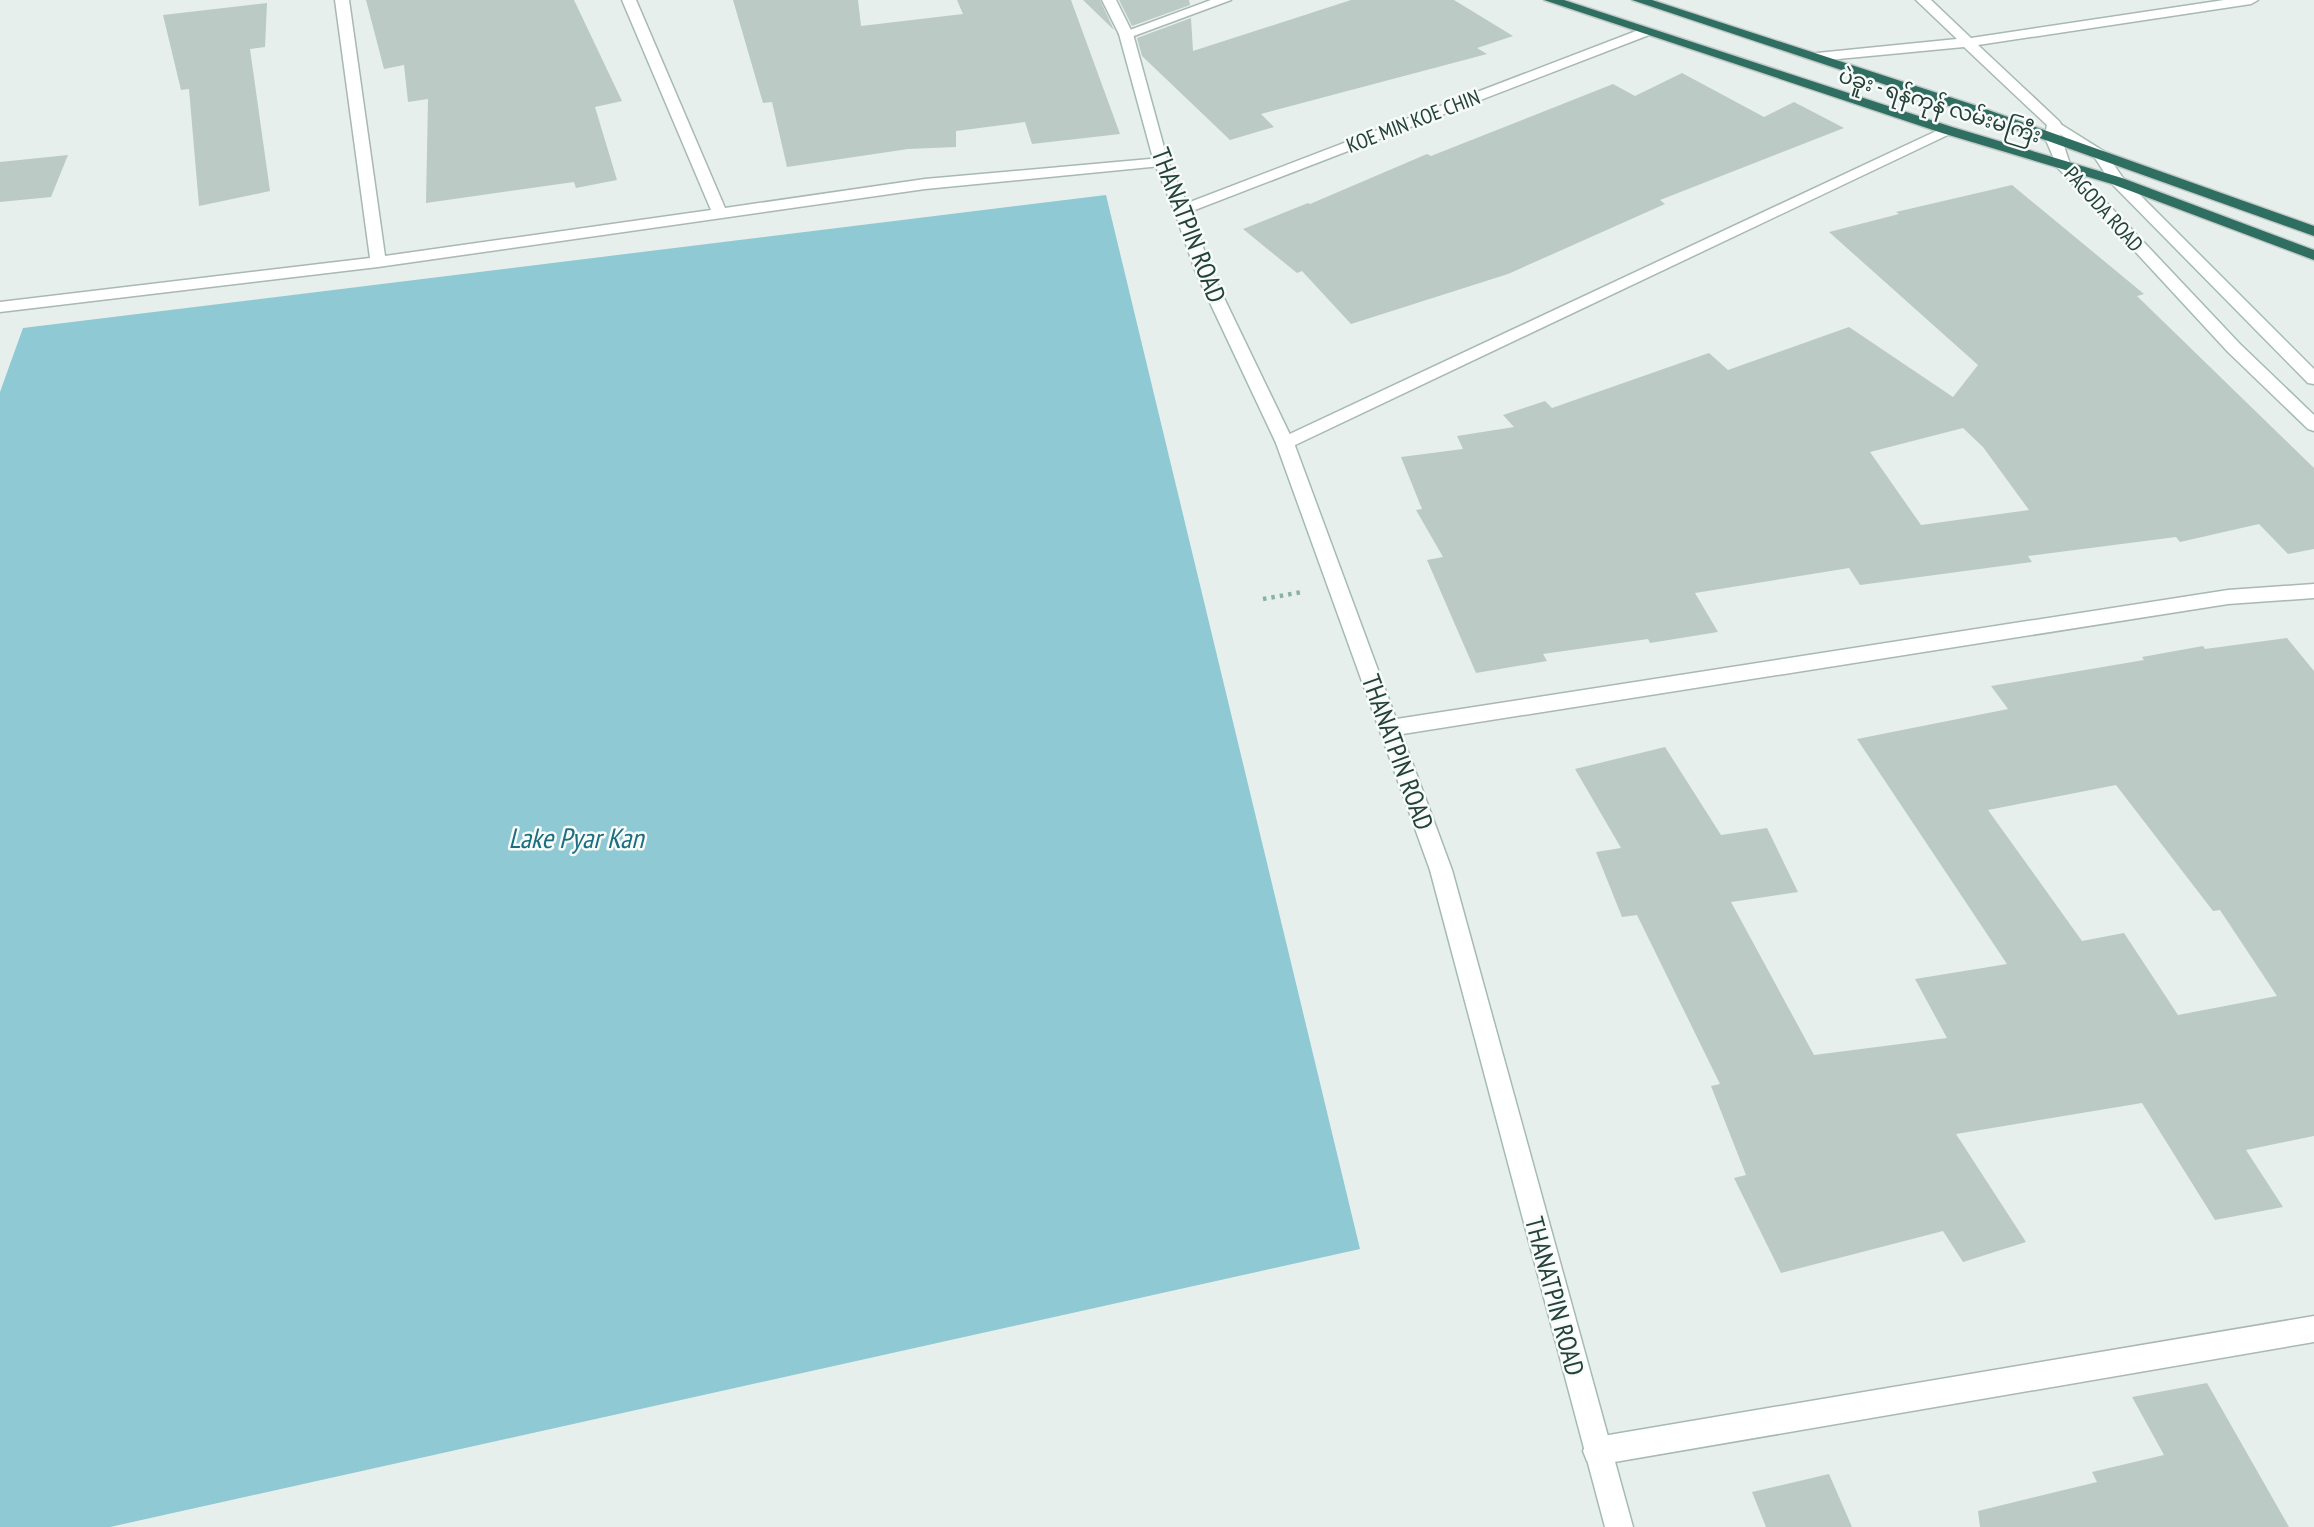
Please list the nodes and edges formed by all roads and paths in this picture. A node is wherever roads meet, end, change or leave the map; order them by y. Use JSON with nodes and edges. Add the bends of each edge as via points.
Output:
{"nodes":[{"id":1,"x":342,"y":0,"type":"edge"},
{"id":2,"x":629,"y":0,"type":"edge"},
{"id":3,"x":1109,"y":0,"type":"edge"},
{"id":4,"x":1224,"y":0,"type":"edge"},
{"id":5,"x":1551,"y":0,"type":"edge"},
{"id":6,"x":1639,"y":0,"type":"edge"},
{"id":7,"x":1923,"y":0,"type":"edge"},
{"id":8,"x":2251,"y":0,"type":"edge"},
{"id":9,"x":1644,"y":32,"type":"junction"},
{"id":10,"x":1126,"y":34,"type":"junction"},
{"id":11,"x":1969,"y":42,"type":"junction"},
{"id":12,"x":1817,"y":57,"type":"junction"},
{"id":13,"x":1947,"y":130,"type":"junction"},
{"id":14,"x":2053,"y":131,"type":"junction"},
{"id":15,"x":2100,"y":155,"type":"junction"},
{"id":16,"x":1161,"y":162,"type":"junction"},
{"id":17,"x":2063,"y":165,"type":"junction"},
{"id":18,"x":2117,"y":181,"type":"junction"},
{"id":19,"x":1182,"y":210,"type":"junction"},
{"id":20,"x":720,"y":213,"type":"junction"},
{"id":21,"x":2314,"y":231,"type":"edge"},
{"id":22,"x":2314,"y":255,"type":"edge"},
{"id":23,"x":378,"y":262,"type":"junction"},
{"id":24,"x":0,"y":307,"type":"edge"},
{"id":25,"x":2314,"y":379,"type":"edge"},
{"id":26,"x":2314,"y":425,"type":"edge"},
{"id":27,"x":1285,"y":443,"type":"junction"},
{"id":28,"x":2314,"y":591,"type":"edge"},
{"id":29,"x":1390,"y":728,"type":"junction"},
{"id":30,"x":2314,"y":1329,"type":"edge"},
{"id":31,"x":1597,"y":1451,"type":"junction"},
{"id":32,"x":1619,"y":1527,"type":"edge"}],
"edges":[{"from":1,"to":23,"type":"street"},
{"from":2,"to":20,"type":"street"},
{"from":3,"to":10,"type":"street","name":"THANATPIN ROAD"},
{"from":4,"to":10,"type":"street"},
{"from":5,"to":9,"type":"highway","name":"ပဲခူး - ရန်ကုန် လမ်းမကြီး"},
{"from":6,"to":12,"type":"highway","name":"ပဲခူး - ရန်ကုန် လမ်းမကြီး"},
{"from":7,"to":11,"type":"street"},
{"from":8,"to":11,"type":"street"},
{"from":9,"to":13,"type":"highway","name":"ပဲခူး - ရန်ကုန် လမ်းမကြီး"},
{"from":9,"to":19,"type":"street","name":"KOE MIN KOE CHIN"},
{"from":10,"to":16,"type":"street","name":"THANATPIN ROAD"},
{"from":11,"to":12,"type":"street"},
{"from":11,"to":14,"type":"street"},
{"from":12,"to":14,"type":"highway","name":"ပဲခူး - ရန်ကုန် လမ်းမကြီး"},
{"from":13,"to":17,"type":"highway","name":"ပဲခူး - ရန်ကုန် လမ်းမကြီး"},
{"from":13,"to":27,"type":"street"},
{"from":14,"to":15,"type":"street","name":"PAGODA ROAD"},
{"from":14,"to":17,"type":"street","name":"PAGODA ROAD"},
{"from":15,"to":18,"type":"street","name":"PAGODA ROAD"},
{"from":15,"to":21,"type":"highway"},
{"from":16,"to":19,"type":"street","name":"THANATPIN ROAD"},
{"from":16,"to":20,"type":"street","via":[[925,184]]},
{"from":17,"to":18,"type":"highway","name":"ပဲခူး - ရန်ကုန် လမ်းမကြီး"},
{"from":17,"to":26,"type":"street","name":"PAGODA ROAD","via":[[2234,348]]},
{"from":18,"to":22,"type":"highway","name":"ပဲခူး - ရန်ကုန် လမ်းမကြီး"},
{"from":18,"to":25,"type":"street","name":"PAGODA ROAD"},
{"from":19,"to":27,"type":"street","name":"THANATPIN ROAD","via":[[1204,273]]},
{"from":20,"to":23,"type":"street"},
{"from":23,"to":24,"type":"street"},
{"from":27,"to":29,"type":"street","name":"THANATPIN ROAD"},
{"from":28,"to":29,"type":"street","via":[[2228,597]]},
{"from":29,"to":31,"type":"street","name":"THANATPIN ROAD","via":[[1441,870]]},
{"from":30,"to":31,"type":"street"},
{"from":31,"to":32,"type":"street","name":"THANATPIN ROAD"}]}
